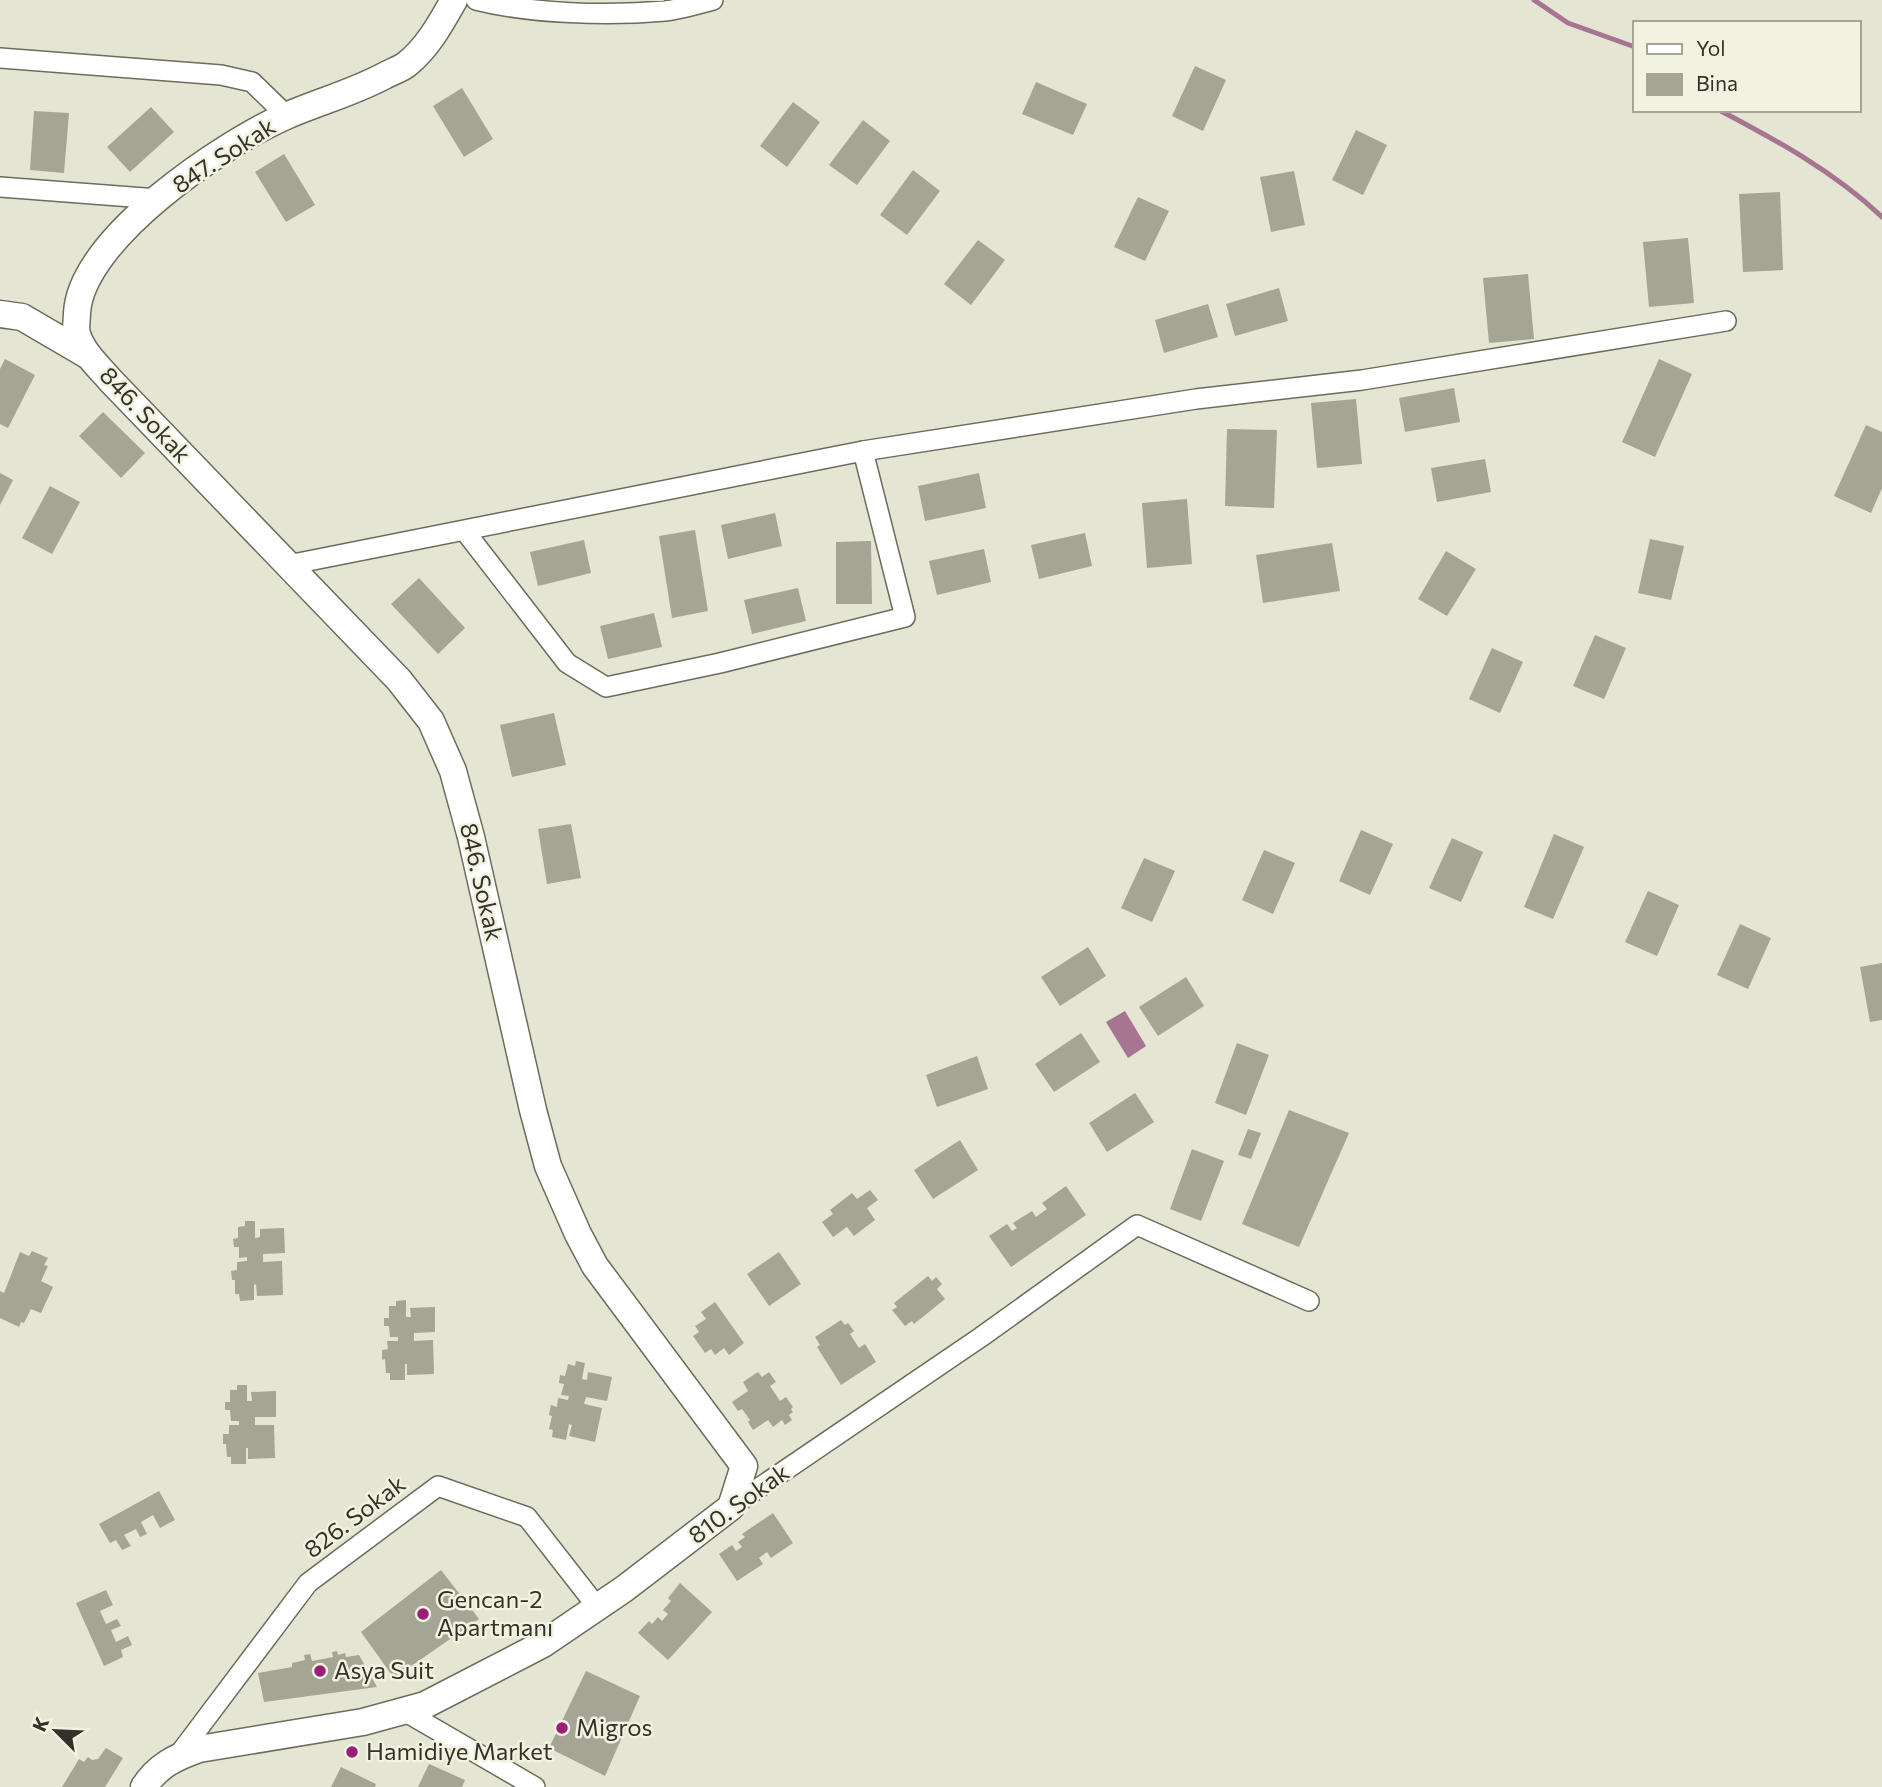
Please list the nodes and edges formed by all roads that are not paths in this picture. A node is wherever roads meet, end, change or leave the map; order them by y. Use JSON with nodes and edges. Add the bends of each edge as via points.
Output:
{"nodes":[{"id":1,"x":454,"y":0,"type":"edge"},
{"id":2,"x":476,"y":0,"type":"edge"},
{"id":3,"x":713,"y":0,"type":"edge"},
{"id":4,"x":0,"y":58,"type":"edge"},
{"id":5,"x":287,"y":116,"type":"junction"},
{"id":6,"x":0,"y":187,"type":"edge"},
{"id":7,"x":158,"y":199,"type":"junction"},
{"id":8,"x":0,"y":314,"type":"edge"},
{"id":9,"x":1726,"y":321,"type":"dead end"},
{"id":10,"x":83,"y":344,"type":"junction"},
{"id":11,"x":863,"y":451,"type":"junction"},
{"id":12,"x":464,"y":530,"type":"junction"},
{"id":13,"x":288,"y":565,"type":"junction"},
{"id":14,"x":1309,"y":1301,"type":"dead end"},
{"id":15,"x":731,"y":1507,"type":"junction"},
{"id":16,"x":598,"y":1608,"type":"junction"},
{"id":17,"x":404,"y":1711,"type":"junction"},
{"id":18,"x":177,"y":1757,"type":"junction"},
{"id":19,"x":510,"y":1781,"type":"edge"},
{"id":20,"x":144,"y":1787,"type":"edge"},
{"id":21,"x":535,"y":1787,"type":"edge"}],
"edges":[{"from":1,"to":5,"type":"street","name":"847. Sokak","via":[[435,33],[406,65],[356,91]]},
{"from":2,"to":3,"type":"street","via":[[557,11],[610,12],[667,11]]},
{"from":4,"to":5,"type":"street","via":[[220,75],[252,82]]},
{"from":5,"to":7,"type":"street","name":"847. Sokak","via":[[228,147]]},
{"from":6,"to":7,"type":"street"},
{"from":7,"to":10,"type":"street","name":"847. Sokak","via":[[99,256],[83,284],[78,305]]},
{"from":8,"to":10,"type":"street","name":"846. Sokak","via":[[22,317]]},
{"from":9,"to":11,"type":"street","via":[[1362,380],[1196,399]]},
{"from":10,"to":13,"type":"street","name":"846. Sokak"},
{"from":11,"to":12,"type":"street"},
{"from":11,"to":12,"type":"street","via":[[905,617],[606,687],[567,663]]},
{"from":12,"to":13,"type":"street"},
{"from":13,"to":15,"type":"street","name":"846. Sokak","via":[[399,680],[431,721],[453,771],[471,837],[548,1166],[595,1266],[744,1466]]},
{"from":14,"to":15,"type":"street","name":"810. Sokak","via":[[1137,1225]]},
{"from":15,"to":16,"type":"street","name":"810. Sokak"},
{"from":16,"to":17,"type":"street","name":"810. Sokak","via":[[543,1644],[425,1705]]},
{"from":16,"to":18,"type":"street","name":"826. Sokak","via":[[527,1517],[438,1486],[308,1583]]},
{"from":17,"to":18,"type":"street","name":"810. Sokak"},
{"from":17,"to":19,"type":"street"},
{"from":18,"to":20,"type":"street","name":"810. Sokak"},
{"from":19,"to":21,"type":"street"}]}
